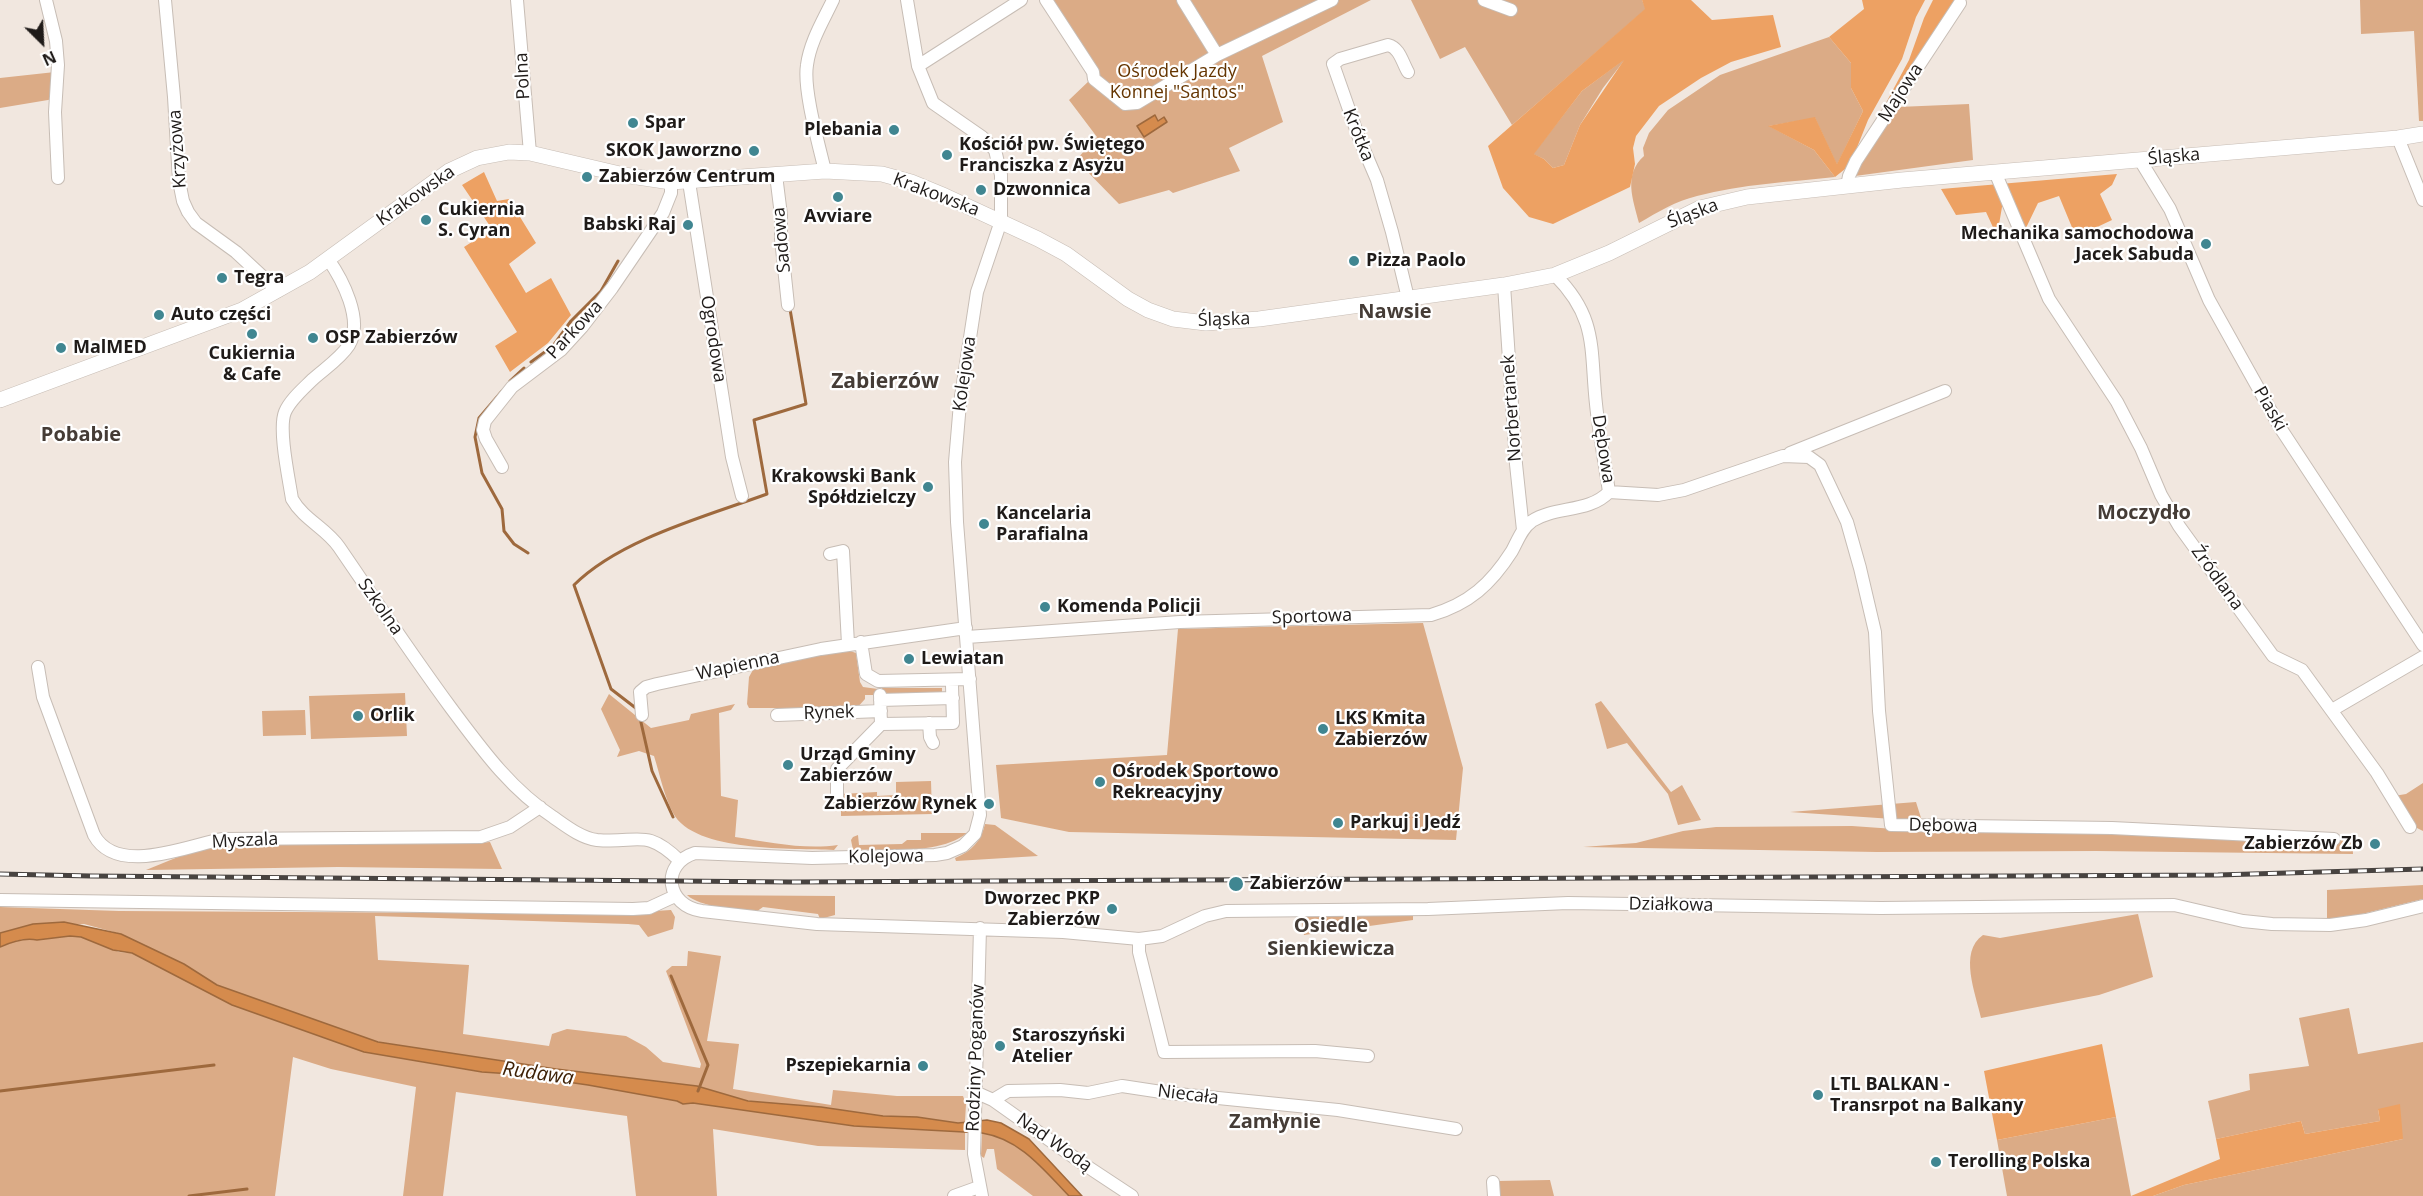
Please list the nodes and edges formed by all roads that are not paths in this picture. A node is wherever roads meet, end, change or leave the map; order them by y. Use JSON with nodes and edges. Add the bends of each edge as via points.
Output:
{"nodes":[{"id":1,"x":46,"y":0,"type":"edge"},
{"id":2,"x":165,"y":0,"type":"edge"},
{"id":3,"x":517,"y":0,"type":"edge"},
{"id":4,"x":833,"y":0,"type":"edge"},
{"id":5,"x":907,"y":0,"type":"edge"},
{"id":6,"x":1021,"y":0,"type":"edge"},
{"id":7,"x":1046,"y":0,"type":"edge"},
{"id":8,"x":1183,"y":0,"type":"edge"},
{"id":9,"x":1332,"y":0,"type":"edge"},
{"id":10,"x":1484,"y":0,"type":"edge"},
{"id":11,"x":1960,"y":3,"type":"dead end"},
{"id":12,"x":1511,"y":10,"type":"dead end"},
{"id":13,"x":1217,"y":55,"type":"junction"},
{"id":14,"x":918,"y":66,"type":"junction"},
{"id":15,"x":1408,"y":72,"type":"dead end"},
{"id":16,"x":2423,"y":134,"type":"edge"},
{"id":17,"x":2398,"y":138,"type":"junction"},
{"id":18,"x":530,"y":153,"type":"junction"},
{"id":19,"x":2140,"y":160,"type":"junction"},
{"id":20,"x":825,"y":171,"type":"junction"},
{"id":21,"x":1995,"y":172,"type":"junction"},
{"id":22,"x":776,"y":175,"type":"junction"},
{"id":23,"x":58,"y":178,"type":"dead end"},
{"id":24,"x":671,"y":182,"type":"junction"},
{"id":25,"x":689,"y":182,"type":"junction"},
{"id":26,"x":1847,"y":186,"type":"junction"},
{"id":27,"x":2423,"y":200,"type":"edge"},
{"id":28,"x":1001,"y":221,"type":"junction"},
{"id":29,"x":328,"y":259,"type":"junction"},
{"id":30,"x":1555,"y":275,"type":"junction"},
{"id":31,"x":1504,"y":285,"type":"junction"},
{"id":32,"x":278,"y":291,"type":"junction"},
{"id":33,"x":1408,"y":298,"type":"junction"},
{"id":34,"x":788,"y":304,"type":"dead end"},
{"id":35,"x":1945,"y":391,"type":"dead end"},
{"id":36,"x":0,"y":400,"type":"edge"},
{"id":37,"x":1823,"y":439,"type":"junction"},
{"id":38,"x":1783,"y":456,"type":"junction"},
{"id":39,"x":1809,"y":457,"type":"junction"},
{"id":40,"x":502,"y":467,"type":"dead end"},
{"id":41,"x":1609,"y":492,"type":"junction"},
{"id":42,"x":742,"y":496,"type":"dead end"},
{"id":43,"x":1523,"y":530,"type":"junction"},
{"id":44,"x":830,"y":554,"type":"dead end"},
{"id":45,"x":966,"y":632,"type":"junction"},
{"id":46,"x":854,"y":643,"type":"junction"},
{"id":47,"x":2423,"y":645,"type":"edge"},
{"id":48,"x":2423,"y":657,"type":"edge"},
{"id":49,"x":38,"y":667,"type":"dead end"},
{"id":50,"x":970,"y":679,"type":"junction"},
{"id":51,"x":880,"y":702,"type":"junction"},
{"id":52,"x":2332,"y":710,"type":"junction"},
{"id":53,"x":642,"y":715,"type":"dead end"},
{"id":54,"x":777,"y":715,"type":"dead end"},
{"id":55,"x":929,"y":723,"type":"junction"},
{"id":56,"x":881,"y":724,"type":"junction"},
{"id":57,"x":933,"y":744,"type":"dead end"},
{"id":58,"x":837,"y":797,"type":"dead end"},
{"id":59,"x":540,"y":807,"type":"junction"},
{"id":60,"x":2410,"y":827,"type":"dead end"},
{"id":61,"x":2334,"y":839,"type":"dead end"},
{"id":62,"x":680,"y":861,"type":"junction"},
{"id":63,"x":675,"y":896,"type":"junction"},
{"id":64,"x":0,"y":900,"type":"edge"},
{"id":65,"x":2423,"y":906,"type":"edge"},
{"id":66,"x":980,"y":928,"type":"junction"},
{"id":67,"x":1139,"y":939,"type":"junction"},
{"id":68,"x":1368,"y":1056,"type":"dead end"},
{"id":69,"x":975,"y":1098,"type":"junction"},
{"id":70,"x":993,"y":1100,"type":"junction"},
{"id":71,"x":1456,"y":1129,"type":"dead end"},
{"id":72,"x":1493,"y":1182,"type":"dead end"},
{"id":73,"x":980,"y":1192,"type":"edge"},
{"id":74,"x":954,"y":1196,"type":"edge"},
{"id":75,"x":1132,"y":1196,"type":"edge"},
{"id":76,"x":1494,"y":1196,"type":"edge"}],
"edges":[{"from":1,"to":23,"type":"street","via":[[58,65]]},
{"from":2,"to":32,"type":"street","name":"Krzyżowa","via":[[183,201],[190,216]]},
{"from":3,"to":18,"type":"street","name":"Polna"},
{"from":4,"to":20,"type":"street","via":[[814,37],[807,65]]},
{"from":5,"to":14,"type":"street","name":"Kolejowa"},
{"from":6,"to":14,"type":"street"},
{"from":7,"to":13,"type":"street","via":[[1093,72],[1094,80],[1125,104],[1137,103]]},
{"from":8,"to":13,"type":"street"},
{"from":9,"to":13,"type":"street"},
{"from":10,"to":12,"type":"street"},
{"from":11,"to":26,"type":"street","name":"Majowa","via":[[1856,161]]},
{"from":14,"to":28,"type":"street","name":"Kolejowa","via":[[933,103],[995,150],[1001,175]]},
{"from":15,"to":33,"type":"street","name":"Krótka","via":[[1395,46],[1388,45],[1333,64],[1377,180]]},
{"from":16,"to":17,"type":"main road","name":"Śląska"},
{"from":17,"to":19,"type":"main road","name":"Śląska"},
{"from":17,"to":27,"type":"street"},
{"from":18,"to":24,"type":"main road","name":"Krakowska"},
{"from":18,"to":29,"type":"main road","name":"Krakowska","via":[[492,154],[449,171]]},
{"from":19,"to":21,"type":"main road","name":"Śląska"},
{"from":19,"to":47,"type":"street","name":"Piaski","via":[[2170,209],[2209,300],[2281,429]]},
{"from":20,"to":22,"type":"main road","name":"Krakowska"},
{"from":20,"to":28,"type":"main road","name":"Krakowska","via":[[896,177]]},
{"from":21,"to":26,"type":"main road","name":"Śląska"},
{"from":21,"to":52,"type":"street","name":"Źródlana","via":[[2049,298],[2117,402],[2179,526],[2273,656],[2302,670]]},
{"from":22,"to":25,"type":"main road","name":"Krakowska"},
{"from":22,"to":34,"type":"street","name":"Sadowa"},
{"from":24,"to":25,"type":"main road","name":"Krakowska"},
{"from":24,"to":40,"type":"street","name":"Parkowa","via":[[663,213],[582,327],[561,350],[512,387],[485,421],[486,439]]},
{"from":25,"to":42,"type":"street","name":"Ogrodowa","via":[[732,457]]},
{"from":26,"to":30,"type":"main road","name":"Śląska","via":[[1721,202],[1677,218]]},
{"from":28,"to":33,"type":"main road","name":"Śląska","via":[[1066,254],[1148,310],[1184,321],[1255,319]]},
{"from":28,"to":45,"type":"street","name":"Kolejowa","via":[[977,292],[960,403],[957,522]]},
{"from":29,"to":32,"type":"main road","name":"Krakowska"},
{"from":29,"to":59,"type":"street","name":"Szkolna","via":[[351,304],[352,337],[341,355],[286,410],[283,430],[292,499],[307,518],[338,544],[485,754]]},
{"from":30,"to":31,"type":"main road","name":"Śląska"},
{"from":30,"to":41,"type":"street","name":"Dębowa","via":[[1573,293],[1589,329]]},
{"from":31,"to":33,"type":"main road","name":"Śląska"},
{"from":31,"to":43,"type":"street","name":"Norbertanek"},
{"from":32,"to":36,"type":"main road","name":"Krakowska","via":[[229,315]]},
{"from":35,"to":37,"type":"street","name":"Dębowa"},
{"from":37,"to":38,"type":"street","name":"Dębowa"},
{"from":37,"to":39,"type":"street"},
{"from":38,"to":39,"type":"street","name":"Dębowa"},
{"from":38,"to":41,"type":"street","name":"Dębowa","via":[[1684,490],[1658,495]]},
{"from":39,"to":61,"type":"street","name":"Dębowa","via":[[1820,465],[1847,522],[1875,632],[1891,825],[2112,828]]},
{"from":41,"to":43,"type":"street","name":"Sportowa","via":[[1581,507],[1533,520]]},
{"from":43,"to":45,"type":"street","name":"Sportowa","via":[[1493,578],[1469,600],[1431,615]]},
{"from":44,"to":46,"type":"street","via":[[843,551]]},
{"from":45,"to":46,"type":"street","name":"Wapienna"},
{"from":45,"to":50,"type":"street","name":"Kolejowa"},
{"from":46,"to":50,"type":"street","via":[[866,674],[878,681]]},
{"from":46,"to":53,"type":"street","name":"Wapienna","via":[[646,687],[640,692]]},
{"from":48,"to":52,"type":"street"},
{"from":49,"to":59,"type":"street","name":"Myszala","via":[[43,697],[94,835],[100,846],[114,854],[157,856],[224,838],[481,837],[510,827]]},
{"from":50,"to":62,"type":"street","name":"Kolejowa","via":[[980,815],[975,834],[963,846],[924,856],[812,858],[700,853]]},
{"from":51,"to":54,"type":"street","name":"Rynek"},
{"from":51,"to":55,"type":"street","name":"Rynek","via":[[950,689],[953,723]]},
{"from":51,"to":56,"type":"street"},
{"from":52,"to":60,"type":"street","name":"Źródlana"},
{"from":55,"to":56,"type":"street"},
{"from":55,"to":57,"type":"street"},
{"from":56,"to":58,"type":"street","via":[[837,769]]},
{"from":59,"to":62,"type":"street","name":"Szkolna","via":[[589,838],[651,840]]},
{"from":62,"to":63,"type":"street","via":[[673,874]]},
{"from":63,"to":64,"type":"street","via":[[649,908],[633,909]]},
{"from":63,"to":66,"type":"street","via":[[684,906],[695,910],[777,920]]},
{"from":65,"to":67,"type":"street","name":"Działkowa","via":[[2330,925],[2242,921],[2174,905],[1881,908],[1568,903],[1226,911],[1162,936]]},
{"from":66,"to":67,"type":"street"},
{"from":66,"to":69,"type":"street","name":"Rodziny Poganów"},
{"from":67,"to":68,"type":"street","via":[[1164,1052],[1315,1051]]},
{"from":69,"to":70,"type":"street","name":"Nad Wodą"},
{"from":69,"to":73,"type":"street","name":"Rodziny Poganów","via":[[974,1154]]},
{"from":70,"to":71,"type":"street","name":"Niecała","via":[[1008,1091],[1088,1093],[1122,1086],[1338,1110]]},
{"from":70,"to":75,"type":"street","name":"Nad Wodą"},
{"from":72,"to":76,"type":"street"},
{"from":73,"to":74,"type":"street","name":"Rodziny Poganów"}]}
